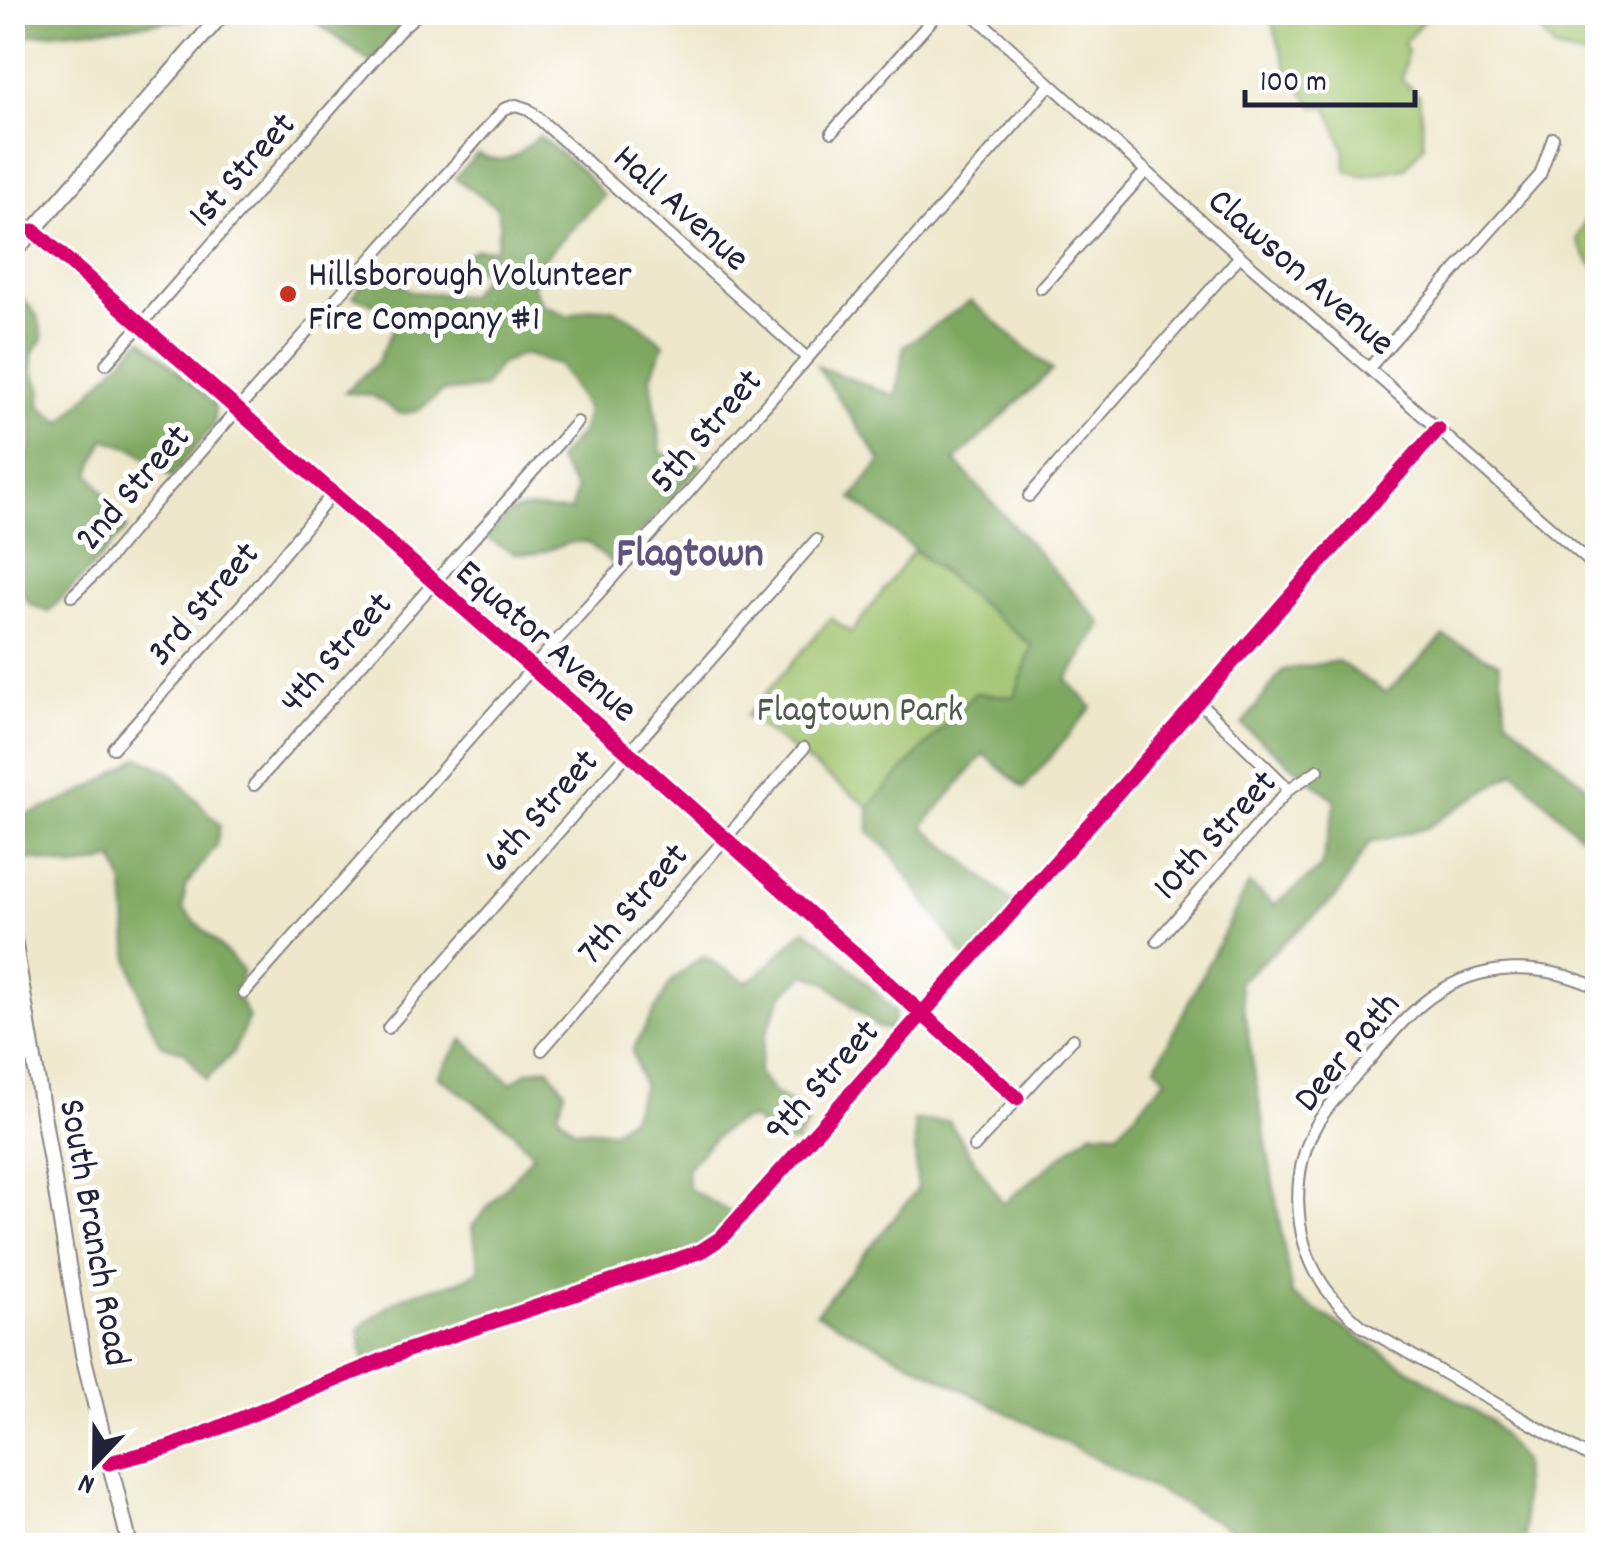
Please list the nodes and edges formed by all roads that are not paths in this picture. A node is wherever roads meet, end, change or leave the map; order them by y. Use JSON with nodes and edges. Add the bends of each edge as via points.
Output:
{"nodes":[{"id":1,"x":224,"y":12,"type":"edge"},
{"id":2,"x":420,"y":12,"type":"edge"},
{"id":3,"x":939,"y":12,"type":"edge"},
{"id":4,"x":971,"y":12,"type":"edge"},
{"id":5,"x":1050,"y":85,"type":"junction"},
{"id":6,"x":516,"y":105,"type":"joint"},
{"id":7,"x":832,"y":132,"type":"dead end"},
{"id":8,"x":1553,"y":138,"type":"dead end"},
{"id":9,"x":1146,"y":171,"type":"junction"},
{"id":10,"x":34,"y":231,"type":"junction"},
{"id":11,"x":12,"y":255,"type":"edge"},
{"id":12,"x":1240,"y":256,"type":"junction"},
{"id":13,"x":1041,"y":288,"type":"dead end"},
{"id":14,"x":141,"y":324,"type":"junction"},
{"id":15,"x":807,"y":358,"type":"junction"},
{"id":16,"x":106,"y":364,"type":"dead end"},
{"id":17,"x":1369,"y":368,"type":"junction"},
{"id":18,"x":238,"y":410,"type":"junction"},
{"id":19,"x":578,"y":422,"type":"dead end"},
{"id":20,"x":1438,"y":428,"type":"junction"},
{"id":21,"x":333,"y":493,"type":"junction"},
{"id":22,"x":1029,"y":496,"type":"dead end"},
{"id":23,"x":816,"y":540,"type":"dead end"},
{"id":24,"x":1598,"y":569,"type":"edge"},
{"id":25,"x":436,"y":583,"type":"junction"},
{"id":26,"x":72,"y":596,"type":"dead end"},
{"id":27,"x":532,"y":668,"type":"junction"},
{"id":28,"x":1198,"y":700,"type":"junction"},
{"id":29,"x":113,"y":748,"type":"dead end"},
{"id":30,"x":804,"y":748,"type":"dead end"},
{"id":31,"x":630,"y":754,"type":"junction"},
{"id":32,"x":1318,"y":770,"type":"dead end"},
{"id":33,"x":254,"y":785,"type":"dead end"},
{"id":34,"x":1289,"y":790,"type":"junction"},
{"id":35,"x":726,"y":840,"type":"junction"},
{"id":36,"x":12,"y":926,"type":"edge"},
{"id":37,"x":1157,"y":940,"type":"dead end"},
{"id":38,"x":1598,"y":988,"type":"edge"},
{"id":39,"x":244,"y":993,"type":"dead end"},
{"id":40,"x":922,"y":1014,"type":"junction"},
{"id":41,"x":388,"y":1028,"type":"dead end"},
{"id":42,"x":1073,"y":1039,"type":"dead end"},
{"id":43,"x":542,"y":1050,"type":"dead end"},
{"id":44,"x":1017,"y":1098,"type":"junction"},
{"id":45,"x":974,"y":1147,"type":"dead end"},
{"id":46,"x":1598,"y":1462,"type":"edge"},
{"id":47,"x":109,"y":1463,"type":"junction"},
{"id":48,"x":130,"y":1546,"type":"edge"}],
"edges":[{"from":1,"to":10,"type":"street"},
{"from":2,"to":14,"type":"street","name":"1st Street"},
{"from":3,"to":7,"type":"street"},
{"from":4,"to":5,"type":"street","name":"Clawson Avenue"},
{"from":5,"to":9,"type":"street","name":"Clawson Avenue"},
{"from":5,"to":15,"type":"street","name":"5th Street"},
{"from":6,"to":15,"type":"street","name":"Hall Avenue"},
{"from":6,"to":18,"type":"street","name":"2nd Street","via":[[504,109]]},
{"from":8,"to":17,"type":"street","via":[[1540,174]]},
{"from":9,"to":12,"type":"street","name":"Clawson Avenue"},
{"from":9,"to":13,"type":"street"},
{"from":10,"to":11,"type":"street"},
{"from":10,"to":14,"type":"street","name":"Equator Avenue"},
{"from":12,"to":17,"type":"street","name":"Clawson Avenue"},
{"from":12,"to":22,"type":"street"},
{"from":14,"to":16,"type":"street","name":"1st Street"},
{"from":14,"to":18,"type":"street","name":"Equator Avenue"},
{"from":15,"to":27,"type":"street","name":"5th Street"},
{"from":17,"to":20,"type":"street","name":"Clawson Avenue"},
{"from":18,"to":21,"type":"street","name":"Equator Avenue"},
{"from":18,"to":26,"type":"street","name":"2nd Street"},
{"from":19,"to":25,"type":"street","name":"4th Street"},
{"from":20,"to":24,"type":"street","name":"Clawson Avenue"},
{"from":20,"to":28,"type":"street","name":"9th Street"},
{"from":21,"to":25,"type":"street","name":"Equator Avenue"},
{"from":21,"to":29,"type":"street","name":"3rd Street"},
{"from":23,"to":31,"type":"street","name":"6th Street"},
{"from":25,"to":27,"type":"street","name":"Equator Avenue"},
{"from":25,"to":33,"type":"street","name":"4th Street"},
{"from":27,"to":31,"type":"street","name":"Equator Avenue"},
{"from":27,"to":39,"type":"street","name":"5th Street"},
{"from":28,"to":34,"type":"street"},
{"from":28,"to":40,"type":"street","name":"9th Street"},
{"from":30,"to":35,"type":"street","name":"7th Street"},
{"from":31,"to":35,"type":"street","name":"Equator Avenue"},
{"from":31,"to":41,"type":"street","name":"6th Street"},
{"from":32,"to":34,"type":"street","name":"10th Street"},
{"from":34,"to":37,"type":"street","name":"10th Street"},
{"from":35,"to":40,"type":"street","name":"Equator Avenue"},
{"from":35,"to":43,"type":"street","name":"7th Street"},
{"from":36,"to":47,"type":"street","name":"South Branch Road","via":[[83,1355]]},
{"from":38,"to":46,"type":"street","name":"Deer Path","via":[[1552,971],[1513,968],[1466,978],[1429,998],[1317,1124],[1300,1177],[1298,1218],[1320,1280],[1364,1327]]},
{"from":40,"to":44,"type":"street","name":"Equator Avenue"},
{"from":40,"to":47,"type":"street","name":"9th Street","via":[[736,1221],[701,1251],[405,1351],[167,1448]]},
{"from":42,"to":44,"type":"street"},
{"from":44,"to":45,"type":"street"},
{"from":47,"to":48,"type":"street","name":"South Branch Road"}]}
